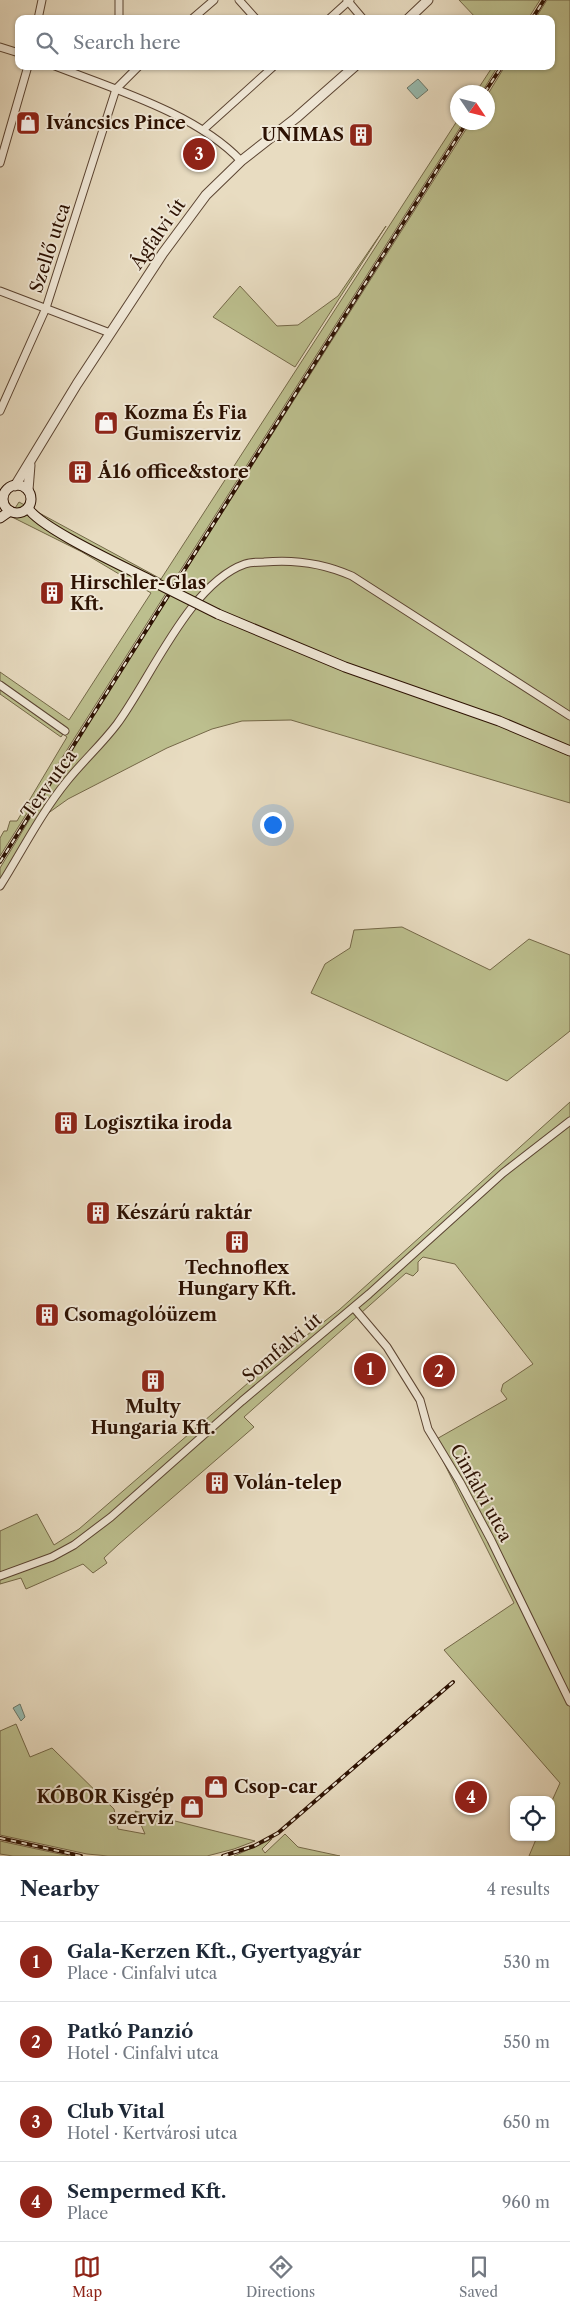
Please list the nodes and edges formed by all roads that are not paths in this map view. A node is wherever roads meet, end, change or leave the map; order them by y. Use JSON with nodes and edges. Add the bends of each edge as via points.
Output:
{"nodes":[{"id":1,"x":42,"y":0,"type":"edge"},
{"id":2,"x":119,"y":0,"type":"edge"},
{"id":3,"x":214,"y":0,"type":"edge"},
{"id":4,"x":239,"y":0,"type":"edge"},
{"id":5,"x":428,"y":0,"type":"edge"},
{"id":6,"x":349,"y":1,"type":"edge"},
{"id":7,"x":39,"y":15,"type":"edge"},
{"id":8,"x":119,"y":15,"type":"edge"},
{"id":9,"x":197,"y":15,"type":"edge"},
{"id":10,"x":252,"y":15,"type":"edge"},
{"id":11,"x":333,"y":15,"type":"edge"},
{"id":12,"x":360,"y":15,"type":"edge"},
{"id":13,"x":412,"y":15,"type":"edge"},
{"id":14,"x":0,"y":47,"type":"edge"},
{"id":15,"x":15,"y":52,"type":"edge"},
{"id":16,"x":27,"y":70,"type":"edge"},
{"id":17,"x":66,"y":70,"type":"edge"},
{"id":18,"x":135,"y":70,"type":"edge"},
{"id":19,"x":270,"y":70,"type":"edge"},
{"id":20,"x":350,"y":70,"type":"edge"},
{"id":21,"x":116,"y":89,"type":"junction"},
{"id":22,"x":203,"y":130,"type":"junction"},
{"id":23,"x":3,"y":139,"type":"edge"},
{"id":24,"x":241,"y":161,"type":"junction"},
{"id":25,"x":0,"y":163,"type":"edge"},
{"id":26,"x":0,"y":291,"type":"edge"},
{"id":27,"x":46,"y":308,"type":"junction"},
{"id":28,"x":110,"y":333,"type":"junction"},
{"id":29,"x":0,"y":410,"type":"edge"},
{"id":30,"x":31,"y":458,"type":"junction"},
{"id":31,"x":14,"y":486,"type":"junction"},
{"id":32,"x":28,"y":490,"type":"junction"},
{"id":33,"x":2,"y":506,"type":"edge"},
{"id":34,"x":10,"y":511,"type":"junction"},
{"id":35,"x":28,"y":512,"type":"junction"},
{"id":36,"x":0,"y":518,"type":"edge"},
{"id":37,"x":0,"y":685,"type":"edge"},
{"id":38,"x":570,"y":716,"type":"edge"},
{"id":39,"x":65,"y":731,"type":"dead end"},
{"id":40,"x":570,"y":751,"type":"edge"},
{"id":41,"x":0,"y":886,"type":"edge"},
{"id":42,"x":570,"y":1121,"type":"edge"},
{"id":43,"x":354,"y":1308,"type":"junction"},
{"id":44,"x":0,"y":1576,"type":"edge"},
{"id":45,"x":570,"y":1702,"type":"edge"}],
"edges":[{"from":1,"to":7,"type":"street"},
{"from":2,"to":8,"type":"street"},
{"from":3,"to":9,"type":"street"},
{"from":4,"to":10,"type":"street"},
{"from":5,"to":13,"type":"main road"},
{"from":6,"to":11,"type":"street"},
{"from":6,"to":12,"type":"street"},
{"from":14,"to":15,"type":"street"},
{"from":16,"to":23,"type":"street"},
{"from":17,"to":21,"type":"street"},
{"from":18,"to":21,"type":"street"},
{"from":19,"to":22,"type":"street"},
{"from":20,"to":24,"type":"main road","name":"Ágfalvi út"},
{"from":21,"to":22,"type":"street"},
{"from":21,"to":27,"type":"street","name":"Szellő utca"},
{"from":22,"to":24,"type":"street"},
{"from":23,"to":25,"type":"street"},
{"from":24,"to":28,"type":"main road","name":"Ágfalvi út","via":[[221,178],[193,212]]},
{"from":26,"to":27,"type":"street"},
{"from":27,"to":28,"type":"street"},
{"from":27,"to":29,"type":"street","name":"Szellő utca"},
{"from":28,"to":30,"type":"main road","name":"Ágfalvi út"},
{"from":30,"to":31,"type":"main road","name":"Ágfalvi út"},
{"from":30,"to":32,"type":"main road","name":"Ágfalvi út"},
{"from":31,"to":32,"type":"main road"},
{"from":31,"to":33,"type":"main road","via":[[6,491]]},
{"from":32,"to":35,"type":"main road","via":[[31,499]]},
{"from":33,"to":34,"type":"main road"},
{"from":34,"to":35,"type":"main road"},
{"from":34,"to":36,"type":"main road"},
{"from":35,"to":40,"type":"main road","bridge":true,"via":[[52,528],[218,614],[346,667],[499,721]]},
{"from":37,"to":39,"type":"street"},
{"from":38,"to":41,"type":"street","name":"Terv utca","via":[[333,567],[280,560],[246,563],[204,592],[188,612],[116,726],[52,801]]},
{"from":42,"to":43,"type":"street","name":"Somfalvi út","via":[[503,1173]]},
{"from":43,"to":44,"type":"street","name":"Somfalvi út","via":[[104,1522],[52,1557]]},
{"from":43,"to":45,"type":"street","name":"Cinfalvi utca","via":[[387,1347],[420,1400],[428,1429],[460,1482]]}]}
